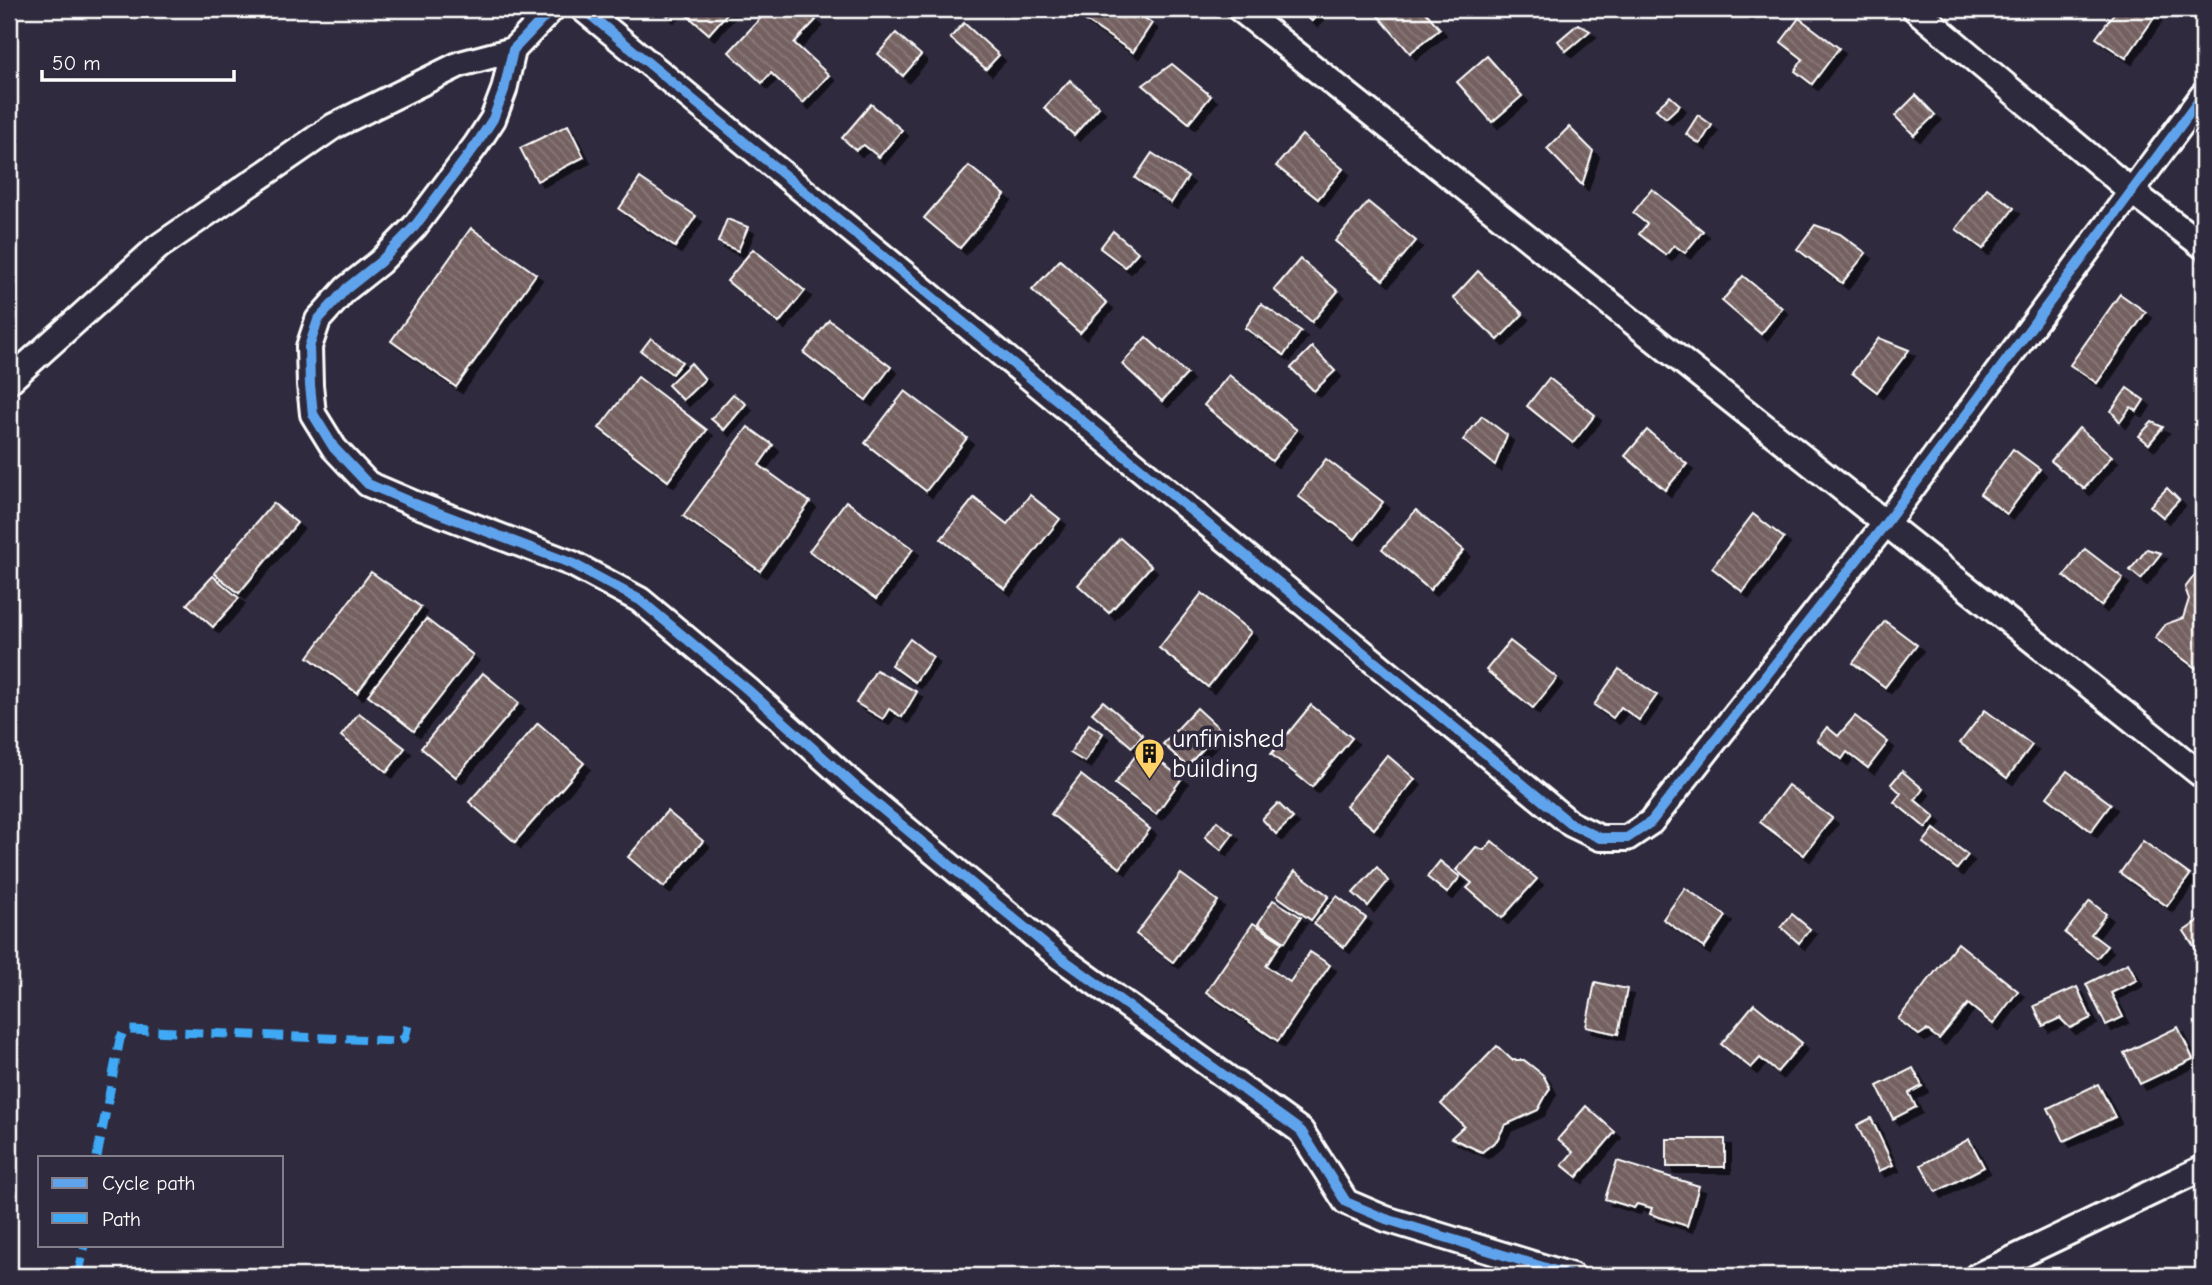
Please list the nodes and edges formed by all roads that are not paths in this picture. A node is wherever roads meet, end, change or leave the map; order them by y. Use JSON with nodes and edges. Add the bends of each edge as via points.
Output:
{"nodes":[{"id":1,"x":552,"y":9,"type":"edge"},
{"id":2,"x":583,"y":9,"type":"edge"},
{"id":3,"x":1240,"y":9,"type":"edge"},
{"id":4,"x":1915,"y":9,"type":"edge"},
{"id":5,"x":513,"y":50,"type":"junction"},
{"id":6,"x":2203,"y":96,"type":"edge"},
{"id":7,"x":2131,"y":191,"type":"junction"},
{"id":8,"x":2203,"y":246,"type":"edge"},
{"id":9,"x":9,"y":381,"type":"edge"},
{"id":10,"x":1886,"y":523,"type":"junction"},
{"id":11,"x":2203,"y":776,"type":"edge"},
{"id":12,"x":2203,"y":1168,"type":"edge"},
{"id":13,"x":1573,"y":1276,"type":"edge"},
{"id":14,"x":1977,"y":1276,"type":"edge"}],
"edges":[{"from":1,"to":5,"type":"street"},
{"from":2,"to":10,"type":"street","via":[[1571,824],[1600,838],[1628,838],[1651,822]]},
{"from":3,"to":10,"type":"street"},
{"from":4,"to":7,"type":"street"},
{"from":5,"to":9,"type":"street","via":[[460,64],[334,126],[158,247]]},
{"from":5,"to":13,"type":"street","via":[[505,89],[476,145],[415,226],[318,320],[309,347],[313,414],[334,448],[368,484],[573,564],[640,600],[1060,957],[1301,1131],[1346,1202],[1386,1219]]},
{"from":6,"to":7,"type":"street"},
{"from":7,"to":8,"type":"street"},
{"from":7,"to":10,"type":"street"},
{"from":10,"to":11,"type":"street"},
{"from":12,"to":14,"type":"street"}]}
